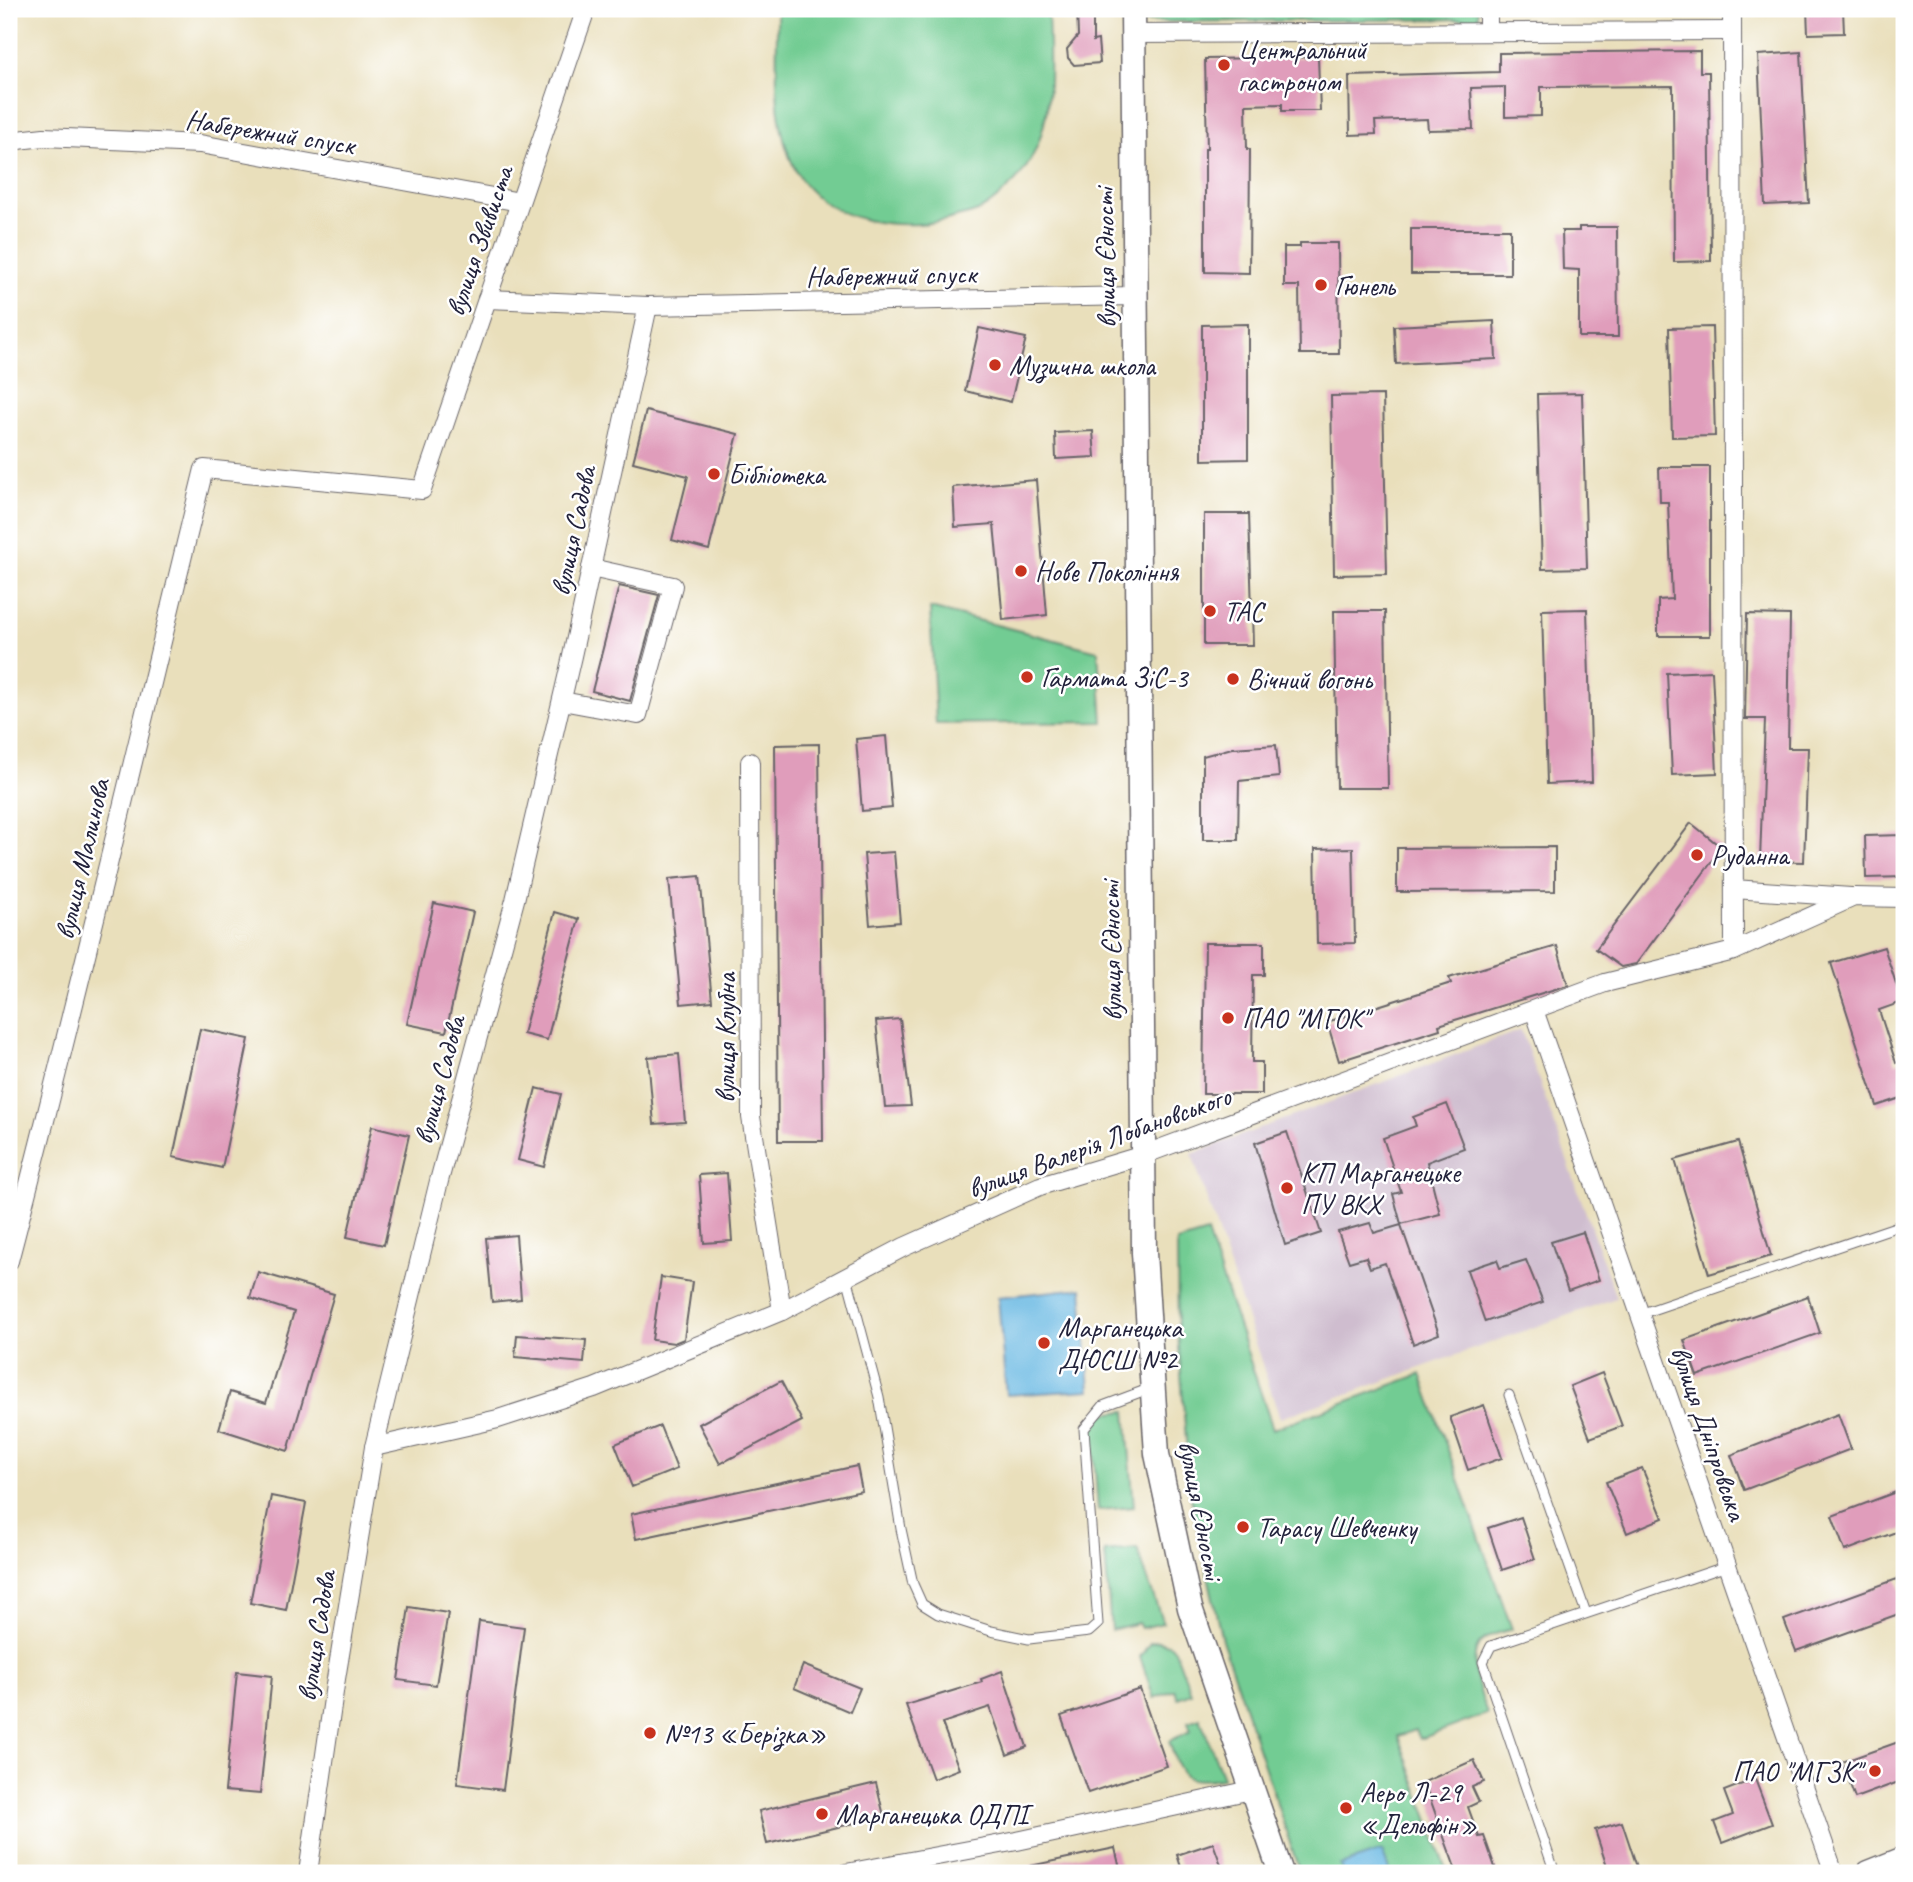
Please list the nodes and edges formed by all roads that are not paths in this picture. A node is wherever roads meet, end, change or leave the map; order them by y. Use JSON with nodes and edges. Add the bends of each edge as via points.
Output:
{"nodes":[{"id":1,"x":586,"y":9,"type":"edge"},
{"id":2,"x":1133,"y":9,"type":"edge"},
{"id":3,"x":1488,"y":9,"type":"edge"},
{"id":4,"x":1732,"y":9,"type":"edge"},
{"id":5,"x":1488,"y":31,"type":"junction"},
{"id":6,"x":1732,"y":31,"type":"junction"},
{"id":7,"x":1133,"y":34,"type":"junction"},
{"id":8,"x":9,"y":141,"type":"edge"},
{"id":9,"x":520,"y":202,"type":"junction"},
{"id":10,"x":1135,"y":296,"type":"junction"},
{"id":11,"x":487,"y":299,"type":"junction"},
{"id":12,"x":648,"y":306,"type":"junction"},
{"id":13,"x":204,"y":469,"type":"joint"},
{"id":14,"x":591,"y":568,"type":"junction"},
{"id":15,"x":562,"y":701,"type":"junction"},
{"id":16,"x":750,"y":762,"type":"dead end"},
{"id":17,"x":1734,"y":889,"type":"junction"},
{"id":18,"x":1854,"y":897,"type":"junction"},
{"id":19,"x":1904,"y":898,"type":"edge"},
{"id":20,"x":1734,"y":951,"type":"junction"},
{"id":21,"x":1534,"y":1010,"type":"junction"},
{"id":22,"x":1143,"y":1156,"type":"junction"},
{"id":23,"x":1904,"y":1224,"type":"edge"},
{"id":24,"x":9,"y":1261,"type":"edge"},
{"id":25,"x":847,"y":1278,"type":"junction"},
{"id":26,"x":782,"y":1311,"type":"junction"},
{"id":27,"x":1640,"y":1314,"type":"junction"},
{"id":28,"x":1153,"y":1388,"type":"junction"},
{"id":29,"x":1509,"y":1395,"type":"dead end"},
{"id":30,"x":374,"y":1447,"type":"junction"},
{"id":31,"x":1727,"y":1566,"type":"junction"},
{"id":32,"x":1586,"y":1614,"type":"junction"},
{"id":33,"x":1251,"y":1790,"type":"junction"},
{"id":34,"x":1904,"y":1859,"type":"edge"},
{"id":35,"x":308,"y":1873,"type":"edge"},
{"id":36,"x":846,"y":1873,"type":"edge"},
{"id":37,"x":1281,"y":1873,"type":"edge"},
{"id":38,"x":1555,"y":1873,"type":"edge"},
{"id":39,"x":1833,"y":1873,"type":"edge"},
{"id":40,"x":1869,"y":1873,"type":"edge"}],
"edges":[{"from":1,"to":9,"type":"street","name":"вулиця Звивиста"},
{"from":2,"to":7,"type":"street","name":"вулиця Єдності"},
{"from":3,"to":5,"type":"street"},
{"from":4,"to":6,"type":"street"},
{"from":5,"to":6,"type":"street"},
{"from":5,"to":7,"type":"street"},
{"from":6,"to":17,"type":"street"},
{"from":7,"to":10,"type":"street","name":"вулиця Єдності"},
{"from":8,"to":9,"type":"street","name":"Набережний спуск","via":[[44,136],[200,144]]},
{"from":9,"to":11,"type":"street","name":"вулиця Звивиста"},
{"from":10,"to":12,"type":"street","name":"Набережний спуск"},
{"from":10,"to":22,"type":"street","name":"вулиця Єдності"},
{"from":11,"to":12,"type":"street","name":"Набережний спуск"},
{"from":11,"to":13,"type":"street","name":"вулиця Звивиста","via":[[422,490]]},
{"from":12,"to":14,"type":"street","name":"вулиця Садова"},
{"from":13,"to":24,"type":"street","name":"вулиця Малинова","via":[[64,1053]]},
{"from":14,"to":15,"type":"street","name":"вулиця Садова"},
{"from":14,"to":15,"type":"street","via":[[673,586],[638,715]]},
{"from":15,"to":30,"type":"street","name":"вулиця Садова"},
{"from":16,"to":26,"type":"street","name":"вулиця Клубна","via":[[751,1117]]},
{"from":17,"to":18,"type":"street"},
{"from":17,"to":20,"type":"street"},
{"from":18,"to":19,"type":"street"},
{"from":18,"to":20,"type":"street","name":"вулиця Валерія Лобановського"},
{"from":20,"to":21,"type":"street","name":"вулиця Валерія Лобановського","via":[[1605,983]]},
{"from":21,"to":22,"type":"street","name":"вулиця Валерія Лобановського"},
{"from":21,"to":27,"type":"street","name":"вулиця Дніпровська"},
{"from":22,"to":25,"type":"street","name":"вулиця Валерія Лобановського","via":[[1041,1186],[904,1247]]},
{"from":22,"to":28,"type":"street","name":"вулиця Єдності"},
{"from":23,"to":27,"type":"lane"},
{"from":25,"to":26,"type":"street","name":"вулиця Валерія Лобановського"},
{"from":25,"to":28,"type":"lane","via":[[879,1397],[913,1584],[922,1604],[938,1614],[1029,1639],[1089,1632],[1098,1624],[1084,1429],[1103,1406]]},
{"from":26,"to":30,"type":"street","name":"вулиця Валерія Лобановського","via":[[594,1388],[498,1419]]},
{"from":27,"to":31,"type":"street","name":"вулиця Дніпровська"},
{"from":28,"to":33,"type":"street","name":"вулиця Єдності","via":[[1157,1454],[1190,1608]]},
{"from":29,"to":32,"type":"lane"},
{"from":30,"to":35,"type":"street","name":"вулиця Садова"},
{"from":31,"to":32,"type":"lane"},
{"from":31,"to":39,"type":"street","name":"вулиця Дніпровська"},
{"from":32,"to":38,"type":"lane","via":[[1491,1646],[1483,1662]]},
{"from":33,"to":36,"type":"street"},
{"from":33,"to":37,"type":"street","name":"вулиця Єдності"},
{"from":34,"to":40,"type":"street"}]}
